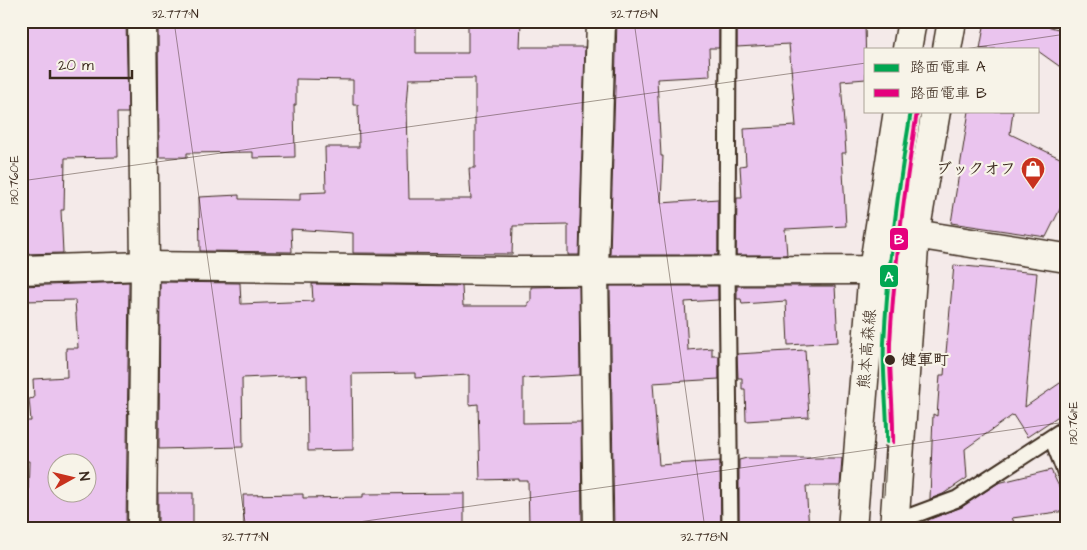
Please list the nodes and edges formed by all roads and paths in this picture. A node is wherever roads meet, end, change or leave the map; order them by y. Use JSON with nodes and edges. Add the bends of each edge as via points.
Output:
{"nodes":[{"id":1,"x":142,"y":21,"type":"edge"},
{"id":2,"x":601,"y":21,"type":"edge"},
{"id":3,"x":728,"y":21,"type":"edge"},
{"id":4,"x":912,"y":21,"type":"edge"},
{"id":5,"x":952,"y":21,"type":"edge"},
{"id":6,"x":907,"y":48,"type":"edge"},
{"id":7,"x":947,"y":48,"type":"edge"},
{"id":8,"x":898,"y":112,"type":"edge"},
{"id":9,"x":936,"y":112,"type":"edge"},
{"id":10,"x":915,"y":234,"type":"junction"},
{"id":11,"x":1066,"y":258,"type":"edge"},
{"id":12,"x":145,"y":266,"type":"junction"},
{"id":13,"x":21,"y":270,"type":"edge"},
{"id":14,"x":873,"y":270,"type":"junction"},
{"id":15,"x":594,"y":271,"type":"junction"},
{"id":16,"x":727,"y":271,"type":"junction"},
{"id":17,"x":1066,"y":428,"type":"edge"},
{"id":18,"x":1052,"y":438,"type":"junction"},
{"id":19,"x":1066,"y":474,"type":"edge"},
{"id":20,"x":895,"y":525,"type":"edge"},
{"id":21,"x":142,"y":529,"type":"edge"},
{"id":22,"x":598,"y":529,"type":"edge"},
{"id":23,"x":730,"y":529,"type":"edge"},
{"id":24,"x":852,"y":529,"type":"edge"}],
"edges":[{"from":1,"to":12,"type":"street"},
{"from":2,"to":15,"type":"street"},
{"from":3,"to":16,"type":"lane"},
{"from":4,"to":6,"type":"street"},
{"from":5,"to":7,"type":"street"},
{"from":8,"to":14,"type":"street","name":"熊本高森線"},
{"from":9,"to":10,"type":"street"},
{"from":10,"to":11,"type":"street"},
{"from":10,"to":14,"type":"street"},
{"from":10,"to":20,"type":"street"},
{"from":12,"to":13,"type":"street"},
{"from":12,"to":15,"type":"street"},
{"from":12,"to":21,"type":"street"},
{"from":14,"to":16,"type":"street"},
{"from":14,"to":24,"type":"street","name":"熊本高森線"},
{"from":15,"to":16,"type":"street"},
{"from":15,"to":22,"type":"street"},
{"from":16,"to":23,"type":"lane"},
{"from":17,"to":18,"type":"lane"},
{"from":18,"to":19,"type":"lane"},
{"from":18,"to":20,"type":"lane","via":[[957,499]]}]}
